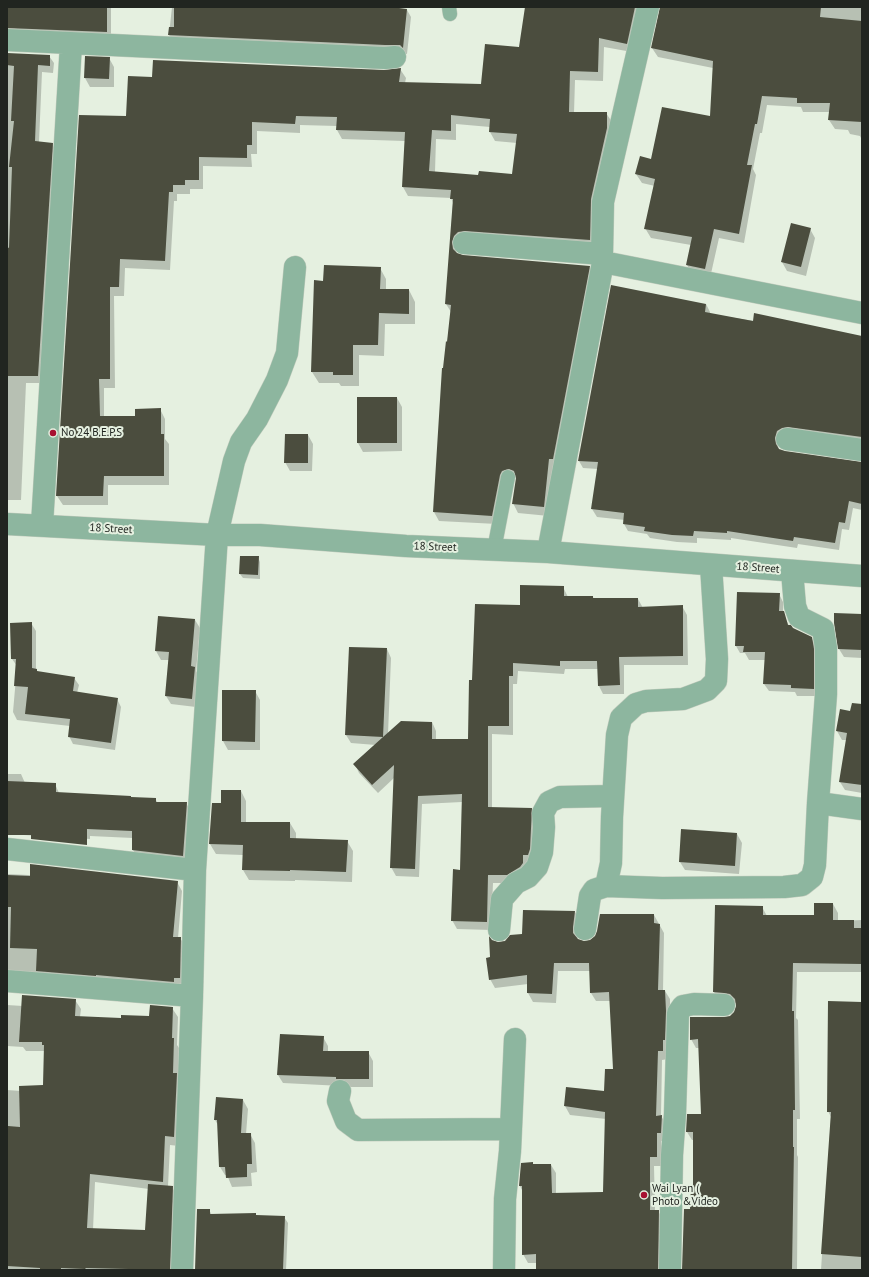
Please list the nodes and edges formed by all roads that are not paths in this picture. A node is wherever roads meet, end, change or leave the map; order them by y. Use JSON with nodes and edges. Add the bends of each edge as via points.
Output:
{"nodes":[{"id":1,"x":648,"y":7,"type":"edge"},
{"id":2,"x":7,"y":40,"type":"edge"},
{"id":3,"x":71,"y":44,"type":"junction"},
{"id":4,"x":395,"y":56,"type":"dead end"},
{"id":5,"x":464,"y":243,"type":"dead end"},
{"id":6,"x":602,"y":258,"type":"junction"},
{"id":7,"x":295,"y":268,"type":"dead end"},
{"id":8,"x":862,"y":312,"type":"edge"},
{"id":9,"x":787,"y":439,"type":"dead end"},
{"id":10,"x":862,"y":450,"type":"edge"},
{"id":11,"x":508,"y":477,"type":"dead end"},
{"id":12,"x":7,"y":524,"type":"edge"},
{"id":13,"x":42,"y":525,"type":"junction"},
{"id":14,"x":217,"y":535,"type":"junction"},
{"id":15,"x":494,"y":550,"type":"junction"},
{"id":16,"x":548,"y":552,"type":"junction"},
{"id":17,"x":711,"y":565,"type":"junction"},
{"id":18,"x":792,"y":571,"type":"junction"},
{"id":19,"x":862,"y":576,"type":"edge"},
{"id":20,"x":613,"y":796,"type":"junction"},
{"id":21,"x":818,"y":803,"type":"junction"},
{"id":22,"x":862,"y":809,"type":"edge"},
{"id":23,"x":7,"y":849,"type":"edge"},
{"id":24,"x":195,"y":870,"type":"junction"},
{"id":25,"x":606,"y":886,"type":"junction"},
{"id":26,"x":585,"y":929,"type":"dead end"},
{"id":27,"x":499,"y":930,"type":"dead end"},
{"id":28,"x":7,"y":981,"type":"edge"},
{"id":29,"x":192,"y":996,"type":"junction"},
{"id":30,"x":724,"y":1005,"type":"dead end"},
{"id":31,"x":515,"y":1039,"type":"dead end"},
{"id":32,"x":340,"y":1091,"type":"dead end"},
{"id":33,"x":511,"y":1129,"type":"junction"},
{"id":34,"x":182,"y":1270,"type":"edge"},
{"id":35,"x":504,"y":1270,"type":"edge"},
{"id":36,"x":670,"y":1270,"type":"edge"}],
"edges":[{"from":1,"to":6,"type":"street","via":[[603,202]]},
{"from":2,"to":3,"type":"street"},
{"from":3,"to":4,"type":"street","via":[[377,58]]},
{"from":3,"to":13,"type":"street"},
{"from":5,"to":6,"type":"street"},
{"from":6,"to":8,"type":"street"},
{"from":6,"to":16,"type":"street"},
{"from":7,"to":14,"type":"street","via":[[287,353],[278,380],[241,442],[234,461]]},
{"from":9,"to":10,"type":"street"},
{"from":11,"to":15,"type":"lane"},
{"from":12,"to":13,"type":"street","name":"18 Street"},
{"from":13,"to":14,"type":"street","name":"18 Street"},
{"from":14,"to":15,"type":"street","name":"18 Street","via":[[260,535]]},
{"from":14,"to":24,"type":"street"},
{"from":15,"to":16,"type":"street","name":"18 Street"},
{"from":16,"to":17,"type":"street","name":"18 Street"},
{"from":17,"to":18,"type":"street","name":"18 Street"},
{"from":17,"to":20,"type":"street","via":[[716,681],[707,690],[683,699],[636,704],[621,718],[617,735]]},
{"from":18,"to":19,"type":"street","name":"18 Street"},
{"from":18,"to":21,"type":"street","via":[[795,606],[799,617],[823,629],[826,648],[826,694]]},
{"from":20,"to":25,"type":"street","via":[[611,863]]},
{"from":20,"to":27,"type":"street","via":[[560,797],[549,802],[544,813],[542,852],[537,867],[528,877],[516,883],[502,899]]},
{"from":21,"to":22,"type":"street"},
{"from":21,"to":25,"type":"street","via":[[816,865],[812,877],[802,885],[662,888]]},
{"from":23,"to":24,"type":"street"},
{"from":24,"to":29,"type":"street"},
{"from":25,"to":26,"type":"street","via":[[594,890],[590,896]]},
{"from":28,"to":29,"type":"street"},
{"from":29,"to":34,"type":"street"},
{"from":30,"to":36,"type":"street","via":[[688,1005],[683,1006],[678,1013]]},
{"from":31,"to":33,"type":"street"},
{"from":32,"to":33,"type":"street","via":[[338,1101],[346,1121],[358,1130]]},
{"from":33,"to":35,"type":"street","via":[[505,1199]]}]}
